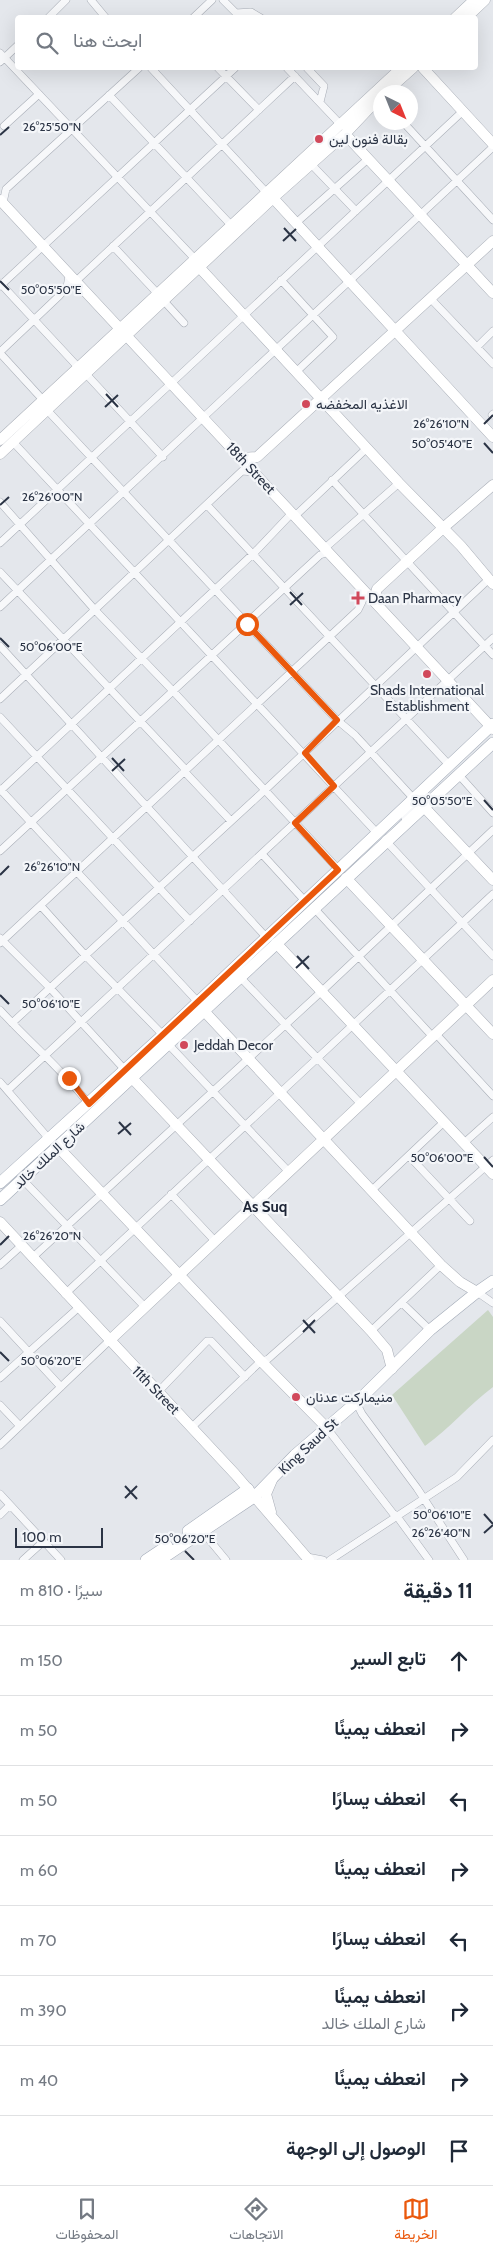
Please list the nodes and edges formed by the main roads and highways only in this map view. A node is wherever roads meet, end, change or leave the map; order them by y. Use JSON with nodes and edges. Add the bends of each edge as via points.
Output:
{"nodes":[{"id":1,"x":492,"y":726,"type":"edge"},
{"id":2,"x":493,"y":743,"type":"edge"},
{"id":3,"x":454,"y":770,"type":"junction"},
{"id":4,"x":271,"y":940,"type":"junction"},
{"id":5,"x":201,"y":1006,"type":"junction"},
{"id":6,"x":128,"y":1074,"type":"junction"},
{"id":7,"x":54,"y":1143,"type":"junction"},
{"id":8,"x":0,"y":1183,"type":"edge"},
{"id":9,"x":0,"y":1200,"type":"edge"},
{"id":10,"x":493,"y":1281,"type":"edge"},
{"id":11,"x":251,"y":1493,"type":"junction"},
{"id":12,"x":146,"y":1560,"type":"edge"},
{"id":13,"x":160,"y":1560,"type":"edge"}],
"edges":[{"from":1,"to":3,"type":"main road","name":"شارع الملك خالد"},
{"from":2,"to":3,"type":"main road","name":"شارع الملك خالد"},
{"from":3,"to":4,"type":"main road","name":"شارع الملك خالد"},
{"from":4,"to":5,"type":"main road","name":"شارع الملك خالد"},
{"from":4,"to":5,"type":"main road","name":"شارع الملك خالد","via":[[240,977]]},
{"from":5,"to":6,"type":"main road","name":"شارع الملك خالد"},
{"from":6,"to":7,"type":"main road","name":"شارع الملك خالد"},
{"from":6,"to":7,"type":"main road","name":"شارع الملك خالد","via":[[89,1104]]},
{"from":7,"to":8,"type":"main road","name":"شارع الملك خالد"},
{"from":7,"to":9,"type":"main road","name":"شارع الملك خالد","via":[[23,1180]]},
{"from":10,"to":11,"type":"main road","name":"King Saud St","via":[[430,1330],[272,1480]]},
{"from":11,"to":12,"type":"main road","name":"King Saud St"},
{"from":11,"to":13,"type":"main road","name":"King Saud St"}]}
